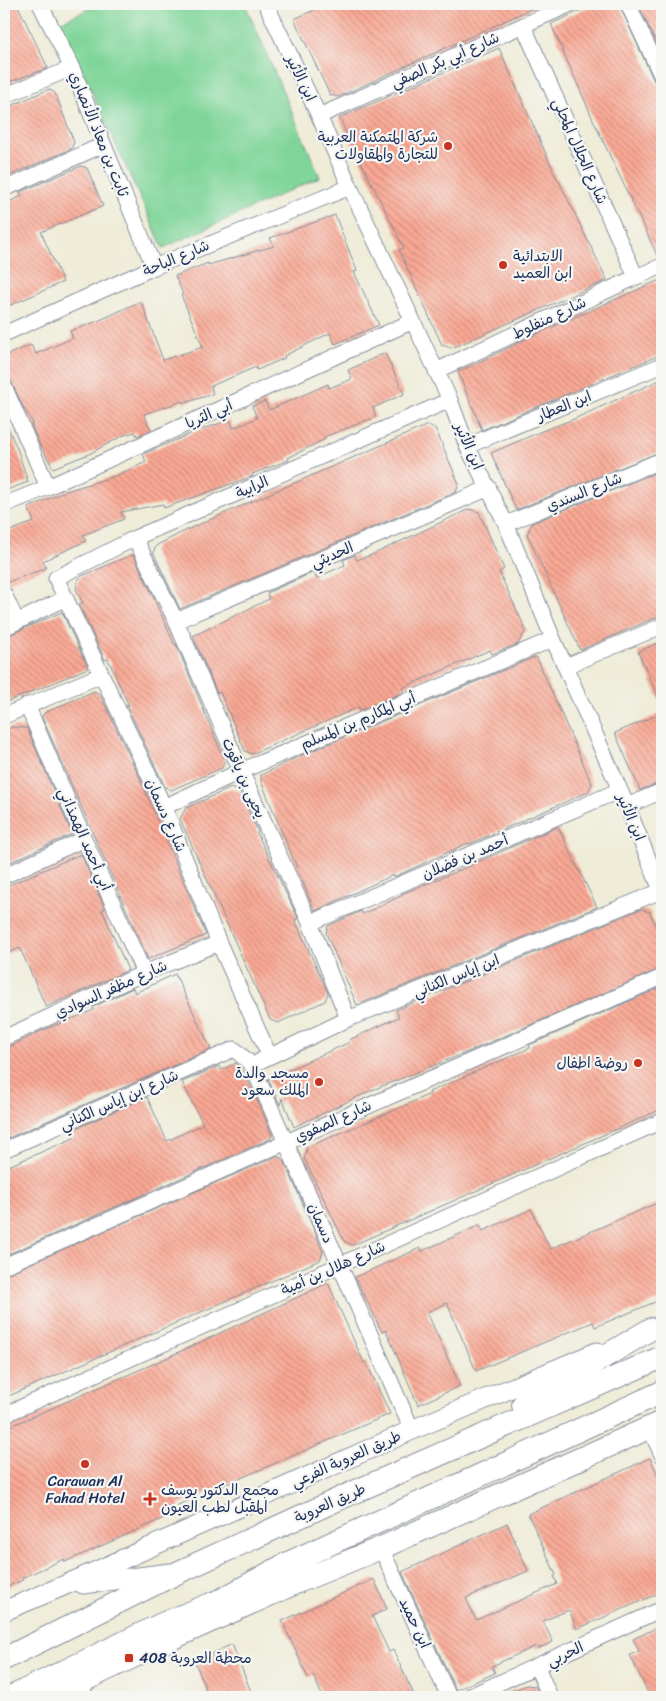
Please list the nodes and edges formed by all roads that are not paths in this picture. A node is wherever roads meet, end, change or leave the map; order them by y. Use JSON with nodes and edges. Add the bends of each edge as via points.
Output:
{"nodes":[{"id":1,"x":40,"y":4,"type":"edge"},
{"id":2,"x":571,"y":4,"type":"edge"},
{"id":3,"x":628,"y":4,"type":"edge"},
{"id":4,"x":272,"y":6,"type":"edge"},
{"id":5,"x":523,"y":25,"type":"junction"},
{"id":6,"x":72,"y":68,"type":"junction"},
{"id":7,"x":662,"y":78,"type":"edge"},
{"id":8,"x":4,"y":96,"type":"edge"},
{"id":9,"x":320,"y":116,"type":"junction"},
{"id":10,"x":103,"y":144,"type":"junction"},
{"id":11,"x":350,"y":187,"type":"junction"},
{"id":12,"x":4,"y":189,"type":"edge"},
{"id":13,"x":662,"y":266,"type":"edge"},
{"id":14,"x":154,"y":267,"type":"junction"},
{"id":15,"x":636,"y":277,"type":"junction"},
{"id":16,"x":413,"y":321,"type":"junction"},
{"id":17,"x":4,"y":334,"type":"edge"},
{"id":18,"x":662,"y":365,"type":"edge"},
{"id":19,"x":436,"y":372,"type":"junction"},
{"id":20,"x":4,"y":386,"type":"edge"},
{"id":21,"x":450,"y":400,"type":"junction"},
{"id":22,"x":466,"y":446,"type":"junction"},
{"id":23,"x":662,"y":460,"type":"edge"},
{"id":24,"x":48,"y":486,"type":"junction"},
{"id":25,"x":489,"y":488,"type":"junction"},
{"id":26,"x":4,"y":505,"type":"edge"},
{"id":27,"x":506,"y":524,"type":"junction"},
{"id":28,"x":135,"y":538,"type":"junction"},
{"id":29,"x":56,"y":578,"type":"joint"},
{"id":30,"x":4,"y":594,"type":"edge"},
{"id":31,"x":66,"y":598,"type":"junction"},
{"id":32,"x":176,"y":622,"type":"junction"},
{"id":33,"x":10,"y":625,"type":"edge"},
{"id":34,"x":662,"y":626,"type":"edge"},
{"id":35,"x":553,"y":639,"type":"junction"},
{"id":36,"x":566,"y":666,"type":"junction"},
{"id":37,"x":101,"y":675,"type":"junction"},
{"id":38,"x":27,"y":705,"type":"junction"},
{"id":39,"x":4,"y":716,"type":"edge"},
{"id":40,"x":241,"y":771,"type":"junction"},
{"id":41,"x":620,"y":790,"type":"junction"},
{"id":42,"x":662,"y":791,"type":"edge"},
{"id":43,"x":627,"y":806,"type":"junction"},
{"id":44,"x":164,"y":807,"type":"junction"},
{"id":45,"x":84,"y":839,"type":"junction"},
{"id":46,"x":4,"y":876,"type":"edge"},
{"id":47,"x":662,"y":892,"type":"edge"},
{"id":48,"x":310,"y":923,"type":"junction"},
{"id":49,"x":219,"y":943,"type":"junction"},
{"id":50,"x":144,"y":972,"type":"junction"},
{"id":51,"x":662,"y":977,"type":"edge"},
{"id":52,"x":348,"y":1019,"type":"junction"},
{"id":53,"x":4,"y":1038,"type":"edge"},
{"id":54,"x":234,"y":1049,"type":"joint"},
{"id":55,"x":269,"y":1056,"type":"junction"},
{"id":56,"x":252,"y":1065,"type":"junction"},
{"id":57,"x":662,"y":1120,"type":"edge"},
{"id":58,"x":285,"y":1142,"type":"junction"},
{"id":59,"x":4,"y":1150,"type":"edge"},
{"id":60,"x":340,"y":1265,"type":"junction"},
{"id":61,"x":4,"y":1266,"type":"edge"},
{"id":62,"x":657,"y":1327,"type":"edge"},
{"id":63,"x":662,"y":1357,"type":"edge"},
{"id":64,"x":662,"y":1392,"type":"edge"},
{"id":65,"x":4,"y":1415,"type":"edge"},
{"id":66,"x":656,"y":1425,"type":"edge"},
{"id":67,"x":412,"y":1430,"type":"junction"},
{"id":68,"x":662,"y":1455,"type":"edge"},
{"id":69,"x":434,"y":1457,"type":"junction"},
{"id":70,"x":381,"y":1548,"type":"junction"},
{"id":71,"x":178,"y":1572,"type":"junction"},
{"id":72,"x":300,"y":1582,"type":"junction"},
{"id":73,"x":63,"y":1586,"type":"junction"},
{"id":74,"x":221,"y":1600,"type":"junction"},
{"id":75,"x":662,"y":1609,"type":"edge"},
{"id":76,"x":4,"y":1611,"type":"edge"},
{"id":77,"x":4,"y":1659,"type":"edge"},
{"id":78,"x":537,"y":1667,"type":"junction"},
{"id":79,"x":82,"y":1690,"type":"edge"},
{"id":80,"x":11,"y":1697,"type":"edge"},
{"id":81,"x":49,"y":1697,"type":"edge"},
{"id":82,"x":449,"y":1697,"type":"edge"},
{"id":83,"x":468,"y":1697,"type":"edge"},
{"id":84,"x":550,"y":1697,"type":"edge"}],
"edges":[{"from":1,"to":6,"type":"street","name":"ثابت بن معاذ الأنصاري"},
{"from":2,"to":5,"type":"street","name":"شارع أبي بكر الصفي"},
{"from":3,"to":7,"type":"street"},
{"from":4,"to":9,"type":"street","name":"ابن الأثير"},
{"from":5,"to":9,"type":"street","name":"شارع أبي بكر الصفي"},
{"from":5,"to":15,"type":"street","name":"شارع الجلال المحلي"},
{"from":6,"to":8,"type":"street"},
{"from":6,"to":10,"type":"street","name":"ثابت بن معاذ الأنصاري"},
{"from":9,"to":11,"type":"street","name":"ابن الأثير"},
{"from":10,"to":12,"type":"street"},
{"from":10,"to":14,"type":"street","name":"ثابت بن معاذ الأنصاري"},
{"from":11,"to":14,"type":"street","name":"شارع الباحة"},
{"from":11,"to":16,"type":"street","name":"ابن الأثير"},
{"from":13,"to":15,"type":"street","name":"شارع منفلوط"},
{"from":14,"to":17,"type":"street","name":"شارع الباحة"},
{"from":15,"to":19,"type":"street","name":"شارع منفلوط"},
{"from":16,"to":19,"type":"street","name":"ابن الأثير"},
{"from":16,"to":24,"type":"street","name":"أبي الثريا"},
{"from":18,"to":22,"type":"street","name":"ابن العطار"},
{"from":19,"to":21,"type":"street","name":"ابن الأثير"},
{"from":20,"to":24,"type":"street"},
{"from":21,"to":22,"type":"street","name":"ابن الأثير"},
{"from":21,"to":28,"type":"street","name":"الرابية"},
{"from":22,"to":25,"type":"street","name":"ابن الأثير"},
{"from":23,"to":27,"type":"street","name":"شارع السندي"},
{"from":24,"to":26,"type":"street","name":"أبي الثريا"},
{"from":25,"to":27,"type":"street","name":"ابن الأثير"},
{"from":25,"to":32,"type":"street","name":"الحديثي"},
{"from":27,"to":35,"type":"street","name":"ابن الأثير"},
{"from":28,"to":29,"type":"street","name":"الرابية"},
{"from":28,"to":32,"type":"street","name":"يحيى بن ياقوت"},
{"from":29,"to":31,"type":"street","name":"شارع دسمان"},
{"from":30,"to":33,"type":"street"},
{"from":31,"to":33,"type":"street"},
{"from":31,"to":37,"type":"street","name":"شارع دسمان"},
{"from":32,"to":40,"type":"street","name":"يحيى بن ياقوت"},
{"from":34,"to":36,"type":"street"},
{"from":35,"to":36,"type":"street","name":"ابن الأثير"},
{"from":35,"to":40,"type":"street","name":"أبي المكارم بن المسلم"},
{"from":36,"to":41,"type":"street","name":"ابن الأثير"},
{"from":37,"to":38,"type":"street"},
{"from":37,"to":44,"type":"street","name":"شارع دسمان"},
{"from":38,"to":39,"type":"street"},
{"from":38,"to":45,"type":"street","name":"أبي أحمد الهمذاني"},
{"from":40,"to":44,"type":"street","name":"أبي المكارم بن المسلم"},
{"from":40,"to":48,"type":"street","name":"يحيى بن ياقوت"},
{"from":41,"to":43,"type":"street","name":"ابن الأثير"},
{"from":41,"to":48,"type":"street","name":"أحمد بن فضلان"},
{"from":42,"to":43,"type":"street"},
{"from":43,"to":47,"type":"street","name":"ابن الأثير"},
{"from":44,"to":49,"type":"street","name":"شارع دسمان"},
{"from":45,"to":46,"type":"street"},
{"from":45,"to":50,"type":"street","name":"أبي أحمد الهمذاني"},
{"from":47,"to":52,"type":"street","name":"ابن إياس الكناني"},
{"from":48,"to":52,"type":"street","name":"يحيى بن ياقوت"},
{"from":49,"to":50,"type":"street","name":"شارع مظفر السوادي"},
{"from":49,"to":55,"type":"street","name":"شارع دسمان"},
{"from":50,"to":53,"type":"street","name":"شارع مظفر السوادي"},
{"from":51,"to":58,"type":"street","name":"شارع الصفوي"},
{"from":52,"to":55,"type":"street","name":"ابن إياس الكناني"},
{"from":54,"to":56,"type":"street","name":"دسمان"},
{"from":54,"to":59,"type":"street","name":"شارع ابن إياس الكناني"},
{"from":55,"to":56,"type":"street","name":"ابن إياس الكناني"},
{"from":56,"to":58,"type":"street","name":"دسمان"},
{"from":57,"to":60,"type":"street","name":"شارع هلال بن أمية"},
{"from":58,"to":60,"type":"street","name":"دسمان"},
{"from":58,"to":61,"type":"street","name":"شارع الصفوي"},
{"from":60,"to":65,"type":"street","name":"شارع هلال بن أمية"},
{"from":60,"to":67,"type":"street","name":"دسمان"},
{"from":62,"to":67,"type":"street","name":"طريق العروبة الفرعي"},
{"from":62,"to":69,"type":"main road"},
{"from":63,"to":69,"type":"main road","name":"طريق العروبة"},
{"from":64,"to":74,"type":"main road","via":[[286,1564]]},
{"from":66,"to":68,"type":"street"},
{"from":66,"to":70,"type":"main road"},
{"from":67,"to":73,"type":"street","name":"طريق العروبة الفرعي"},
{"from":69,"to":71,"type":"main road","name":"طريق العروبة"},
{"from":70,"to":72,"type":"main road"},
{"from":70,"to":82,"type":"street","name":"ابن حميد"},
{"from":71,"to":73,"type":"street"},
{"from":71,"to":77,"type":"main road","name":"طريق العروبة"},
{"from":72,"to":74,"type":"main road"},
{"from":72,"to":79,"type":"main road","via":[[164,1642]]},
{"from":73,"to":76,"type":"street","name":"طريق العروبة الفرعي"},
{"from":74,"to":80,"type":"main road","via":[[162,1624]]},
{"from":75,"to":78,"type":"street","name":"الحربي"},
{"from":78,"to":83,"type":"street","name":"الحربي"},
{"from":78,"to":84,"type":"street"},
{"from":79,"to":81,"type":"main road"}]}
